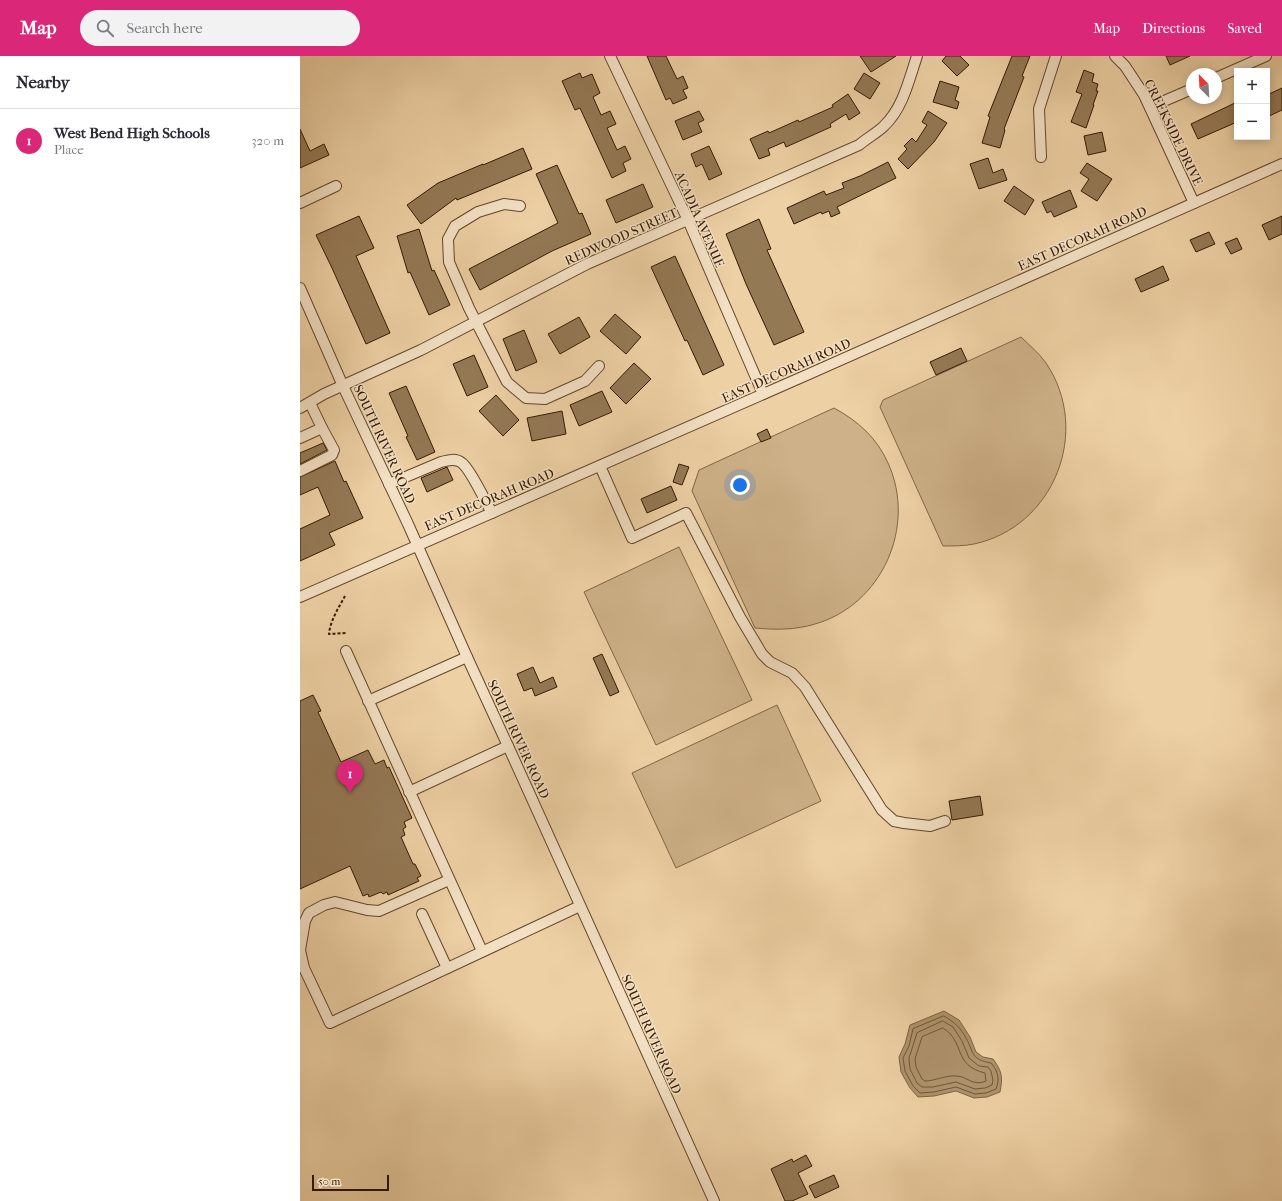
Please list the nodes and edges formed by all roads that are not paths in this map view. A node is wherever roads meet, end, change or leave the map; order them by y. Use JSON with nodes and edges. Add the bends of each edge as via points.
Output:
{"nodes":[{"id":1,"x":610,"y":56,"type":"edge"},
{"id":2,"x":917,"y":56,"type":"edge"},
{"id":3,"x":1056,"y":56,"type":"edge"},
{"id":4,"x":1115,"y":56,"type":"edge"},
{"id":5,"x":1266,"y":56,"type":"edge"},
{"id":6,"x":1222,"y":75,"type":"edge"},
{"id":7,"x":1186,"y":92,"type":"edge"},
{"id":8,"x":1150,"y":107,"type":"junction"},
{"id":9,"x":1041,"y":157,"type":"dead end"},
{"id":10,"x":1282,"y":164,"type":"edge"},
{"id":11,"x":336,"y":186,"type":"dead end"},
{"id":12,"x":1194,"y":203,"type":"junction"},
{"id":13,"x":300,"y":204,"type":"edge"},
{"id":14,"x":520,"y":206,"type":"dead end"},
{"id":15,"x":688,"y":220,"type":"junction"},
{"id":16,"x":300,"y":288,"type":"edge"},
{"id":17,"x":476,"y":321,"type":"junction"},
{"id":18,"x":598,"y":366,"type":"dead end"},
{"id":19,"x":343,"y":386,"type":"junction"},
{"id":20,"x":763,"y":394,"type":"junction"},
{"id":21,"x":310,"y":403,"type":"junction"},
{"id":22,"x":300,"y":408,"type":"edge"},
{"id":23,"x":322,"y":428,"type":"junction"},
{"id":24,"x":300,"y":438,"type":"edge"},
{"id":25,"x":600,"y":466,"type":"junction"},
{"id":26,"x":300,"y":471,"type":"edge"},
{"id":27,"x":389,"y":484,"type":"junction"},
{"id":28,"x":492,"y":513,"type":"junction"},
{"id":29,"x":417,"y":545,"type":"junction"},
{"id":30,"x":300,"y":597,"type":"edge"},
{"id":31,"x":346,"y":651,"type":"dead end"},
{"id":32,"x":467,"y":657,"type":"junction"},
{"id":33,"x":368,"y":701,"type":"junction"},
{"id":34,"x":508,"y":746,"type":"junction"},
{"id":35,"x":410,"y":792,"type":"junction"},
{"id":36,"x":945,"y":821,"type":"dead end"},
{"id":37,"x":449,"y":880,"type":"junction"},
{"id":38,"x":580,"y":906,"type":"junction"},
{"id":39,"x":422,"y":914,"type":"dead end"},
{"id":40,"x":482,"y":951,"type":"junction"},
{"id":41,"x":447,"y":968,"type":"junction"},
{"id":42,"x":714,"y":1201,"type":"edge"}],
"edges":[{"from":1,"to":15,"type":"street","name":"ACADIA AVENUE"},
{"from":2,"to":15,"type":"street","name":"REDWOOD STREET","via":[[898,110],[884,126],[859,144]]},
{"from":3,"to":9,"type":"street","via":[[1039,109]]},
{"from":4,"to":8,"type":"street","name":"CREEKSIDE DRIVE","via":[[1125,66]]},
{"from":5,"to":6,"type":"street"},
{"from":7,"to":8,"type":"street"},
{"from":8,"to":12,"type":"street","name":"CREEKSIDE DRIVE"},
{"from":10,"to":12,"type":"street","name":"EAST DECORAH ROAD"},
{"from":11,"to":13,"type":"street"},
{"from":12,"to":20,"type":"street","name":"EAST DECORAH ROAD"},
{"from":14,"to":17,"type":"street","via":[[504,204],[478,212],[455,226],[448,239],[449,262]]},
{"from":15,"to":17,"type":"street","name":"REDWOOD STREET","via":[[587,264]]},
{"from":15,"to":20,"type":"street","name":"ACADIA AVENUE"},
{"from":16,"to":19,"type":"street","name":"SOUTH RIVER ROAD"},
{"from":17,"to":18,"type":"street","via":[[507,382],[526,398],[545,399],[585,381]]},
{"from":17,"to":19,"type":"street","name":"REDWOOD STREET"},
{"from":19,"to":21,"type":"street","name":"REDWOOD STREET"},
{"from":19,"to":27,"type":"street","name":"SOUTH RIVER ROAD"},
{"from":20,"to":25,"type":"street","name":"EAST DECORAH ROAD"},
{"from":21,"to":22,"type":"street","name":"REDWOOD STREET"},
{"from":21,"to":23,"type":"street"},
{"from":23,"to":24,"type":"street"},
{"from":23,"to":26,"type":"street","via":[[334,450],[332,455]]},
{"from":25,"to":28,"type":"street","name":"EAST DECORAH ROAD"},
{"from":25,"to":36,"type":"street","via":[[632,538],[686,513],[757,648],[770,662],[792,673],[805,687],[882,810],[894,820],[904,823],[930,826]]},
{"from":27,"to":28,"type":"street","via":[[441,462],[456,460],[468,470]]},
{"from":27,"to":29,"type":"street","name":"SOUTH RIVER ROAD"},
{"from":28,"to":29,"type":"street","name":"EAST DECORAH ROAD"},
{"from":29,"to":30,"type":"street","name":"EAST DECORAH ROAD"},
{"from":29,"to":32,"type":"street","name":"SOUTH RIVER ROAD"},
{"from":31,"to":33,"type":"street"},
{"from":32,"to":33,"type":"street"},
{"from":32,"to":34,"type":"street","name":"SOUTH RIVER ROAD"},
{"from":33,"to":35,"type":"street"},
{"from":34,"to":35,"type":"street"},
{"from":34,"to":38,"type":"street","name":"SOUTH RIVER ROAD"},
{"from":35,"to":37,"type":"street"},
{"from":37,"to":40,"type":"street"},
{"from":37,"to":41,"type":"street","via":[[379,911],[335,902],[324,905],[309,913],[300,950],[304,968],[330,1023]]},
{"from":38,"to":40,"type":"street"},
{"from":38,"to":42,"type":"street","name":"SOUTH RIVER ROAD"},
{"from":39,"to":41,"type":"street"},
{"from":40,"to":41,"type":"street"}]}
